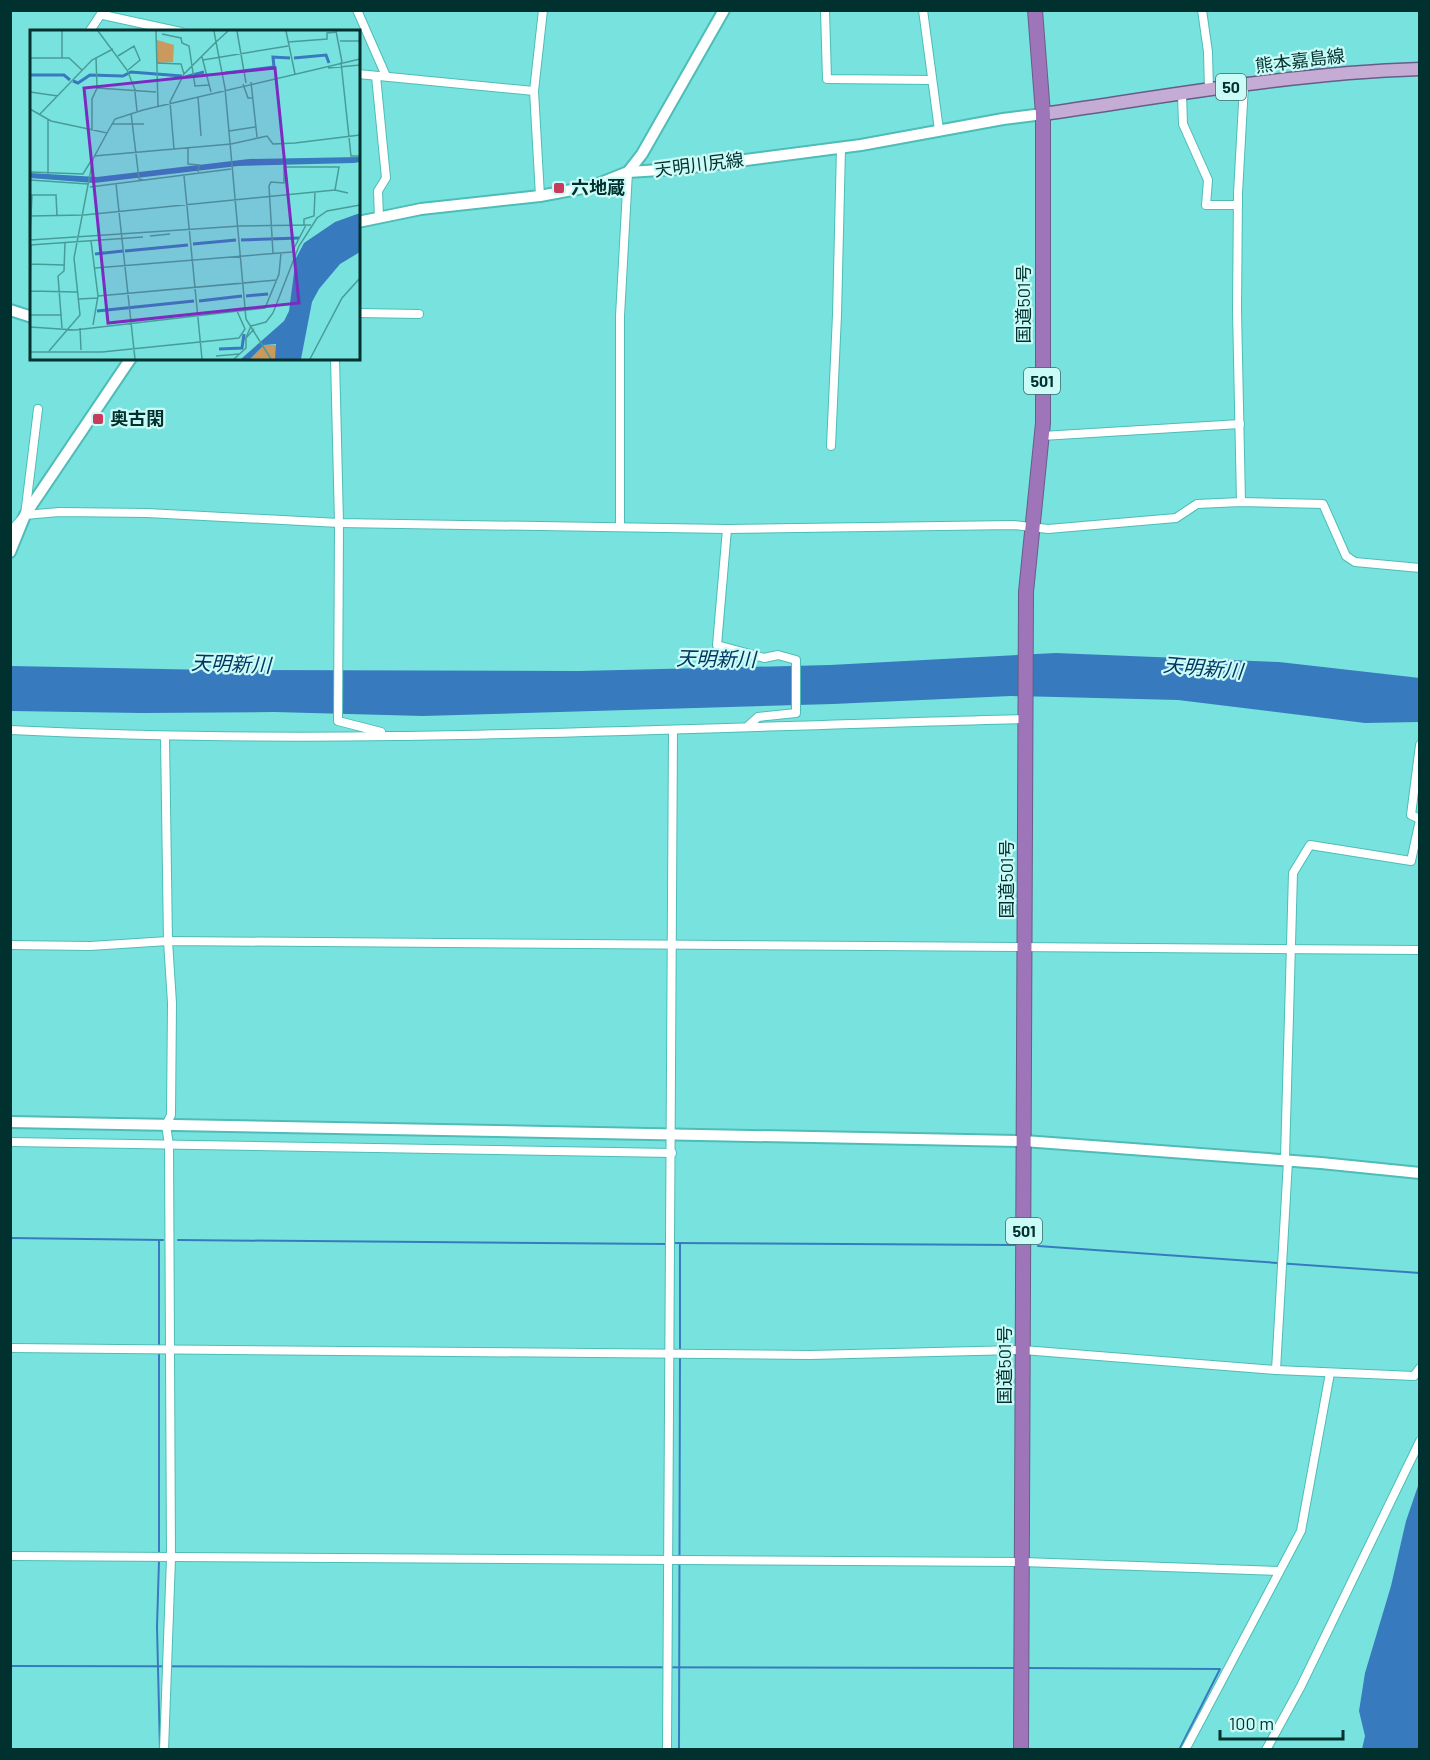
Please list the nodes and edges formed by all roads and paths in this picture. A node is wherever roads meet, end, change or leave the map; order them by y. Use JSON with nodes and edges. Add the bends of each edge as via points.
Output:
{"nodes":[{"id":1,"x":357,"y":10,"type":"edge"},
{"id":2,"x":543,"y":10,"type":"edge"},
{"id":3,"x":724,"y":10,"type":"edge"},
{"id":4,"x":825,"y":10,"type":"edge"},
{"id":5,"x":923,"y":10,"type":"edge"},
{"id":6,"x":1035,"y":10,"type":"edge"},
{"id":7,"x":1202,"y":10,"type":"edge"},
{"id":8,"x":103,"y":13,"type":"edge"},
{"id":9,"x":90,"y":30,"type":"edge"},
{"id":10,"x":173,"y":30,"type":"edge"},
{"id":11,"x":1419,"y":69,"type":"edge"},
{"id":12,"x":360,"y":74,"type":"edge"},
{"id":13,"x":386,"y":75,"type":"junction"},
{"id":14,"x":376,"y":76,"type":"junction"},
{"id":15,"x":932,"y":80,"type":"junction"},
{"id":16,"x":1244,"y":85,"type":"junction"},
{"id":17,"x":1209,"y":90,"type":"junction"},
{"id":18,"x":534,"y":91,"type":"junction"},
{"id":19,"x":1182,"y":94,"type":"junction"},
{"id":20,"x":1043,"y":114,"type":"junction"},
{"id":21,"x":939,"y":130,"type":"junction"},
{"id":22,"x":841,"y":148,"type":"junction"},
{"id":23,"x":628,"y":172,"type":"junction"},
{"id":24,"x":540,"y":196,"type":"junction"},
{"id":25,"x":1238,"y":205,"type":"junction"},
{"id":26,"x":379,"y":218,"type":"junction"},
{"id":27,"x":360,"y":222,"type":"edge"},
{"id":28,"x":10,"y":310,"type":"edge"},
{"id":29,"x":360,"y":313,"type":"edge"},
{"id":30,"x":418,"y":314,"type":"dead end"},
{"id":31,"x":30,"y":317,"type":"edge"},
{"id":32,"x":130,"y":360,"type":"edge"},
{"id":33,"x":335,"y":360,"type":"edge"},
{"id":34,"x":38,"y":409,"type":"dead end"},
{"id":35,"x":1240,"y":424,"type":"junction"},
{"id":36,"x":1042,"y":436,"type":"junction"},
{"id":37,"x":831,"y":446,"type":"dead end"},
{"id":38,"x":1241,"y":502,"type":"junction"},
{"id":39,"x":25,"y":515,"type":"junction"},
{"id":40,"x":339,"y":523,"type":"junction"},
{"id":41,"x":620,"y":526,"type":"junction"},
{"id":42,"x":1033,"y":527,"type":"junction"},
{"id":43,"x":727,"y":529,"type":"junction"},
{"id":44,"x":10,"y":532,"type":"edge"},
{"id":45,"x":10,"y":552,"type":"edge"},
{"id":46,"x":1419,"y":568,"type":"edge"},
{"id":47,"x":1027,"y":715,"type":"junction"},
{"id":48,"x":748,"y":726,"type":"junction"},
{"id":49,"x":10,"y":730,"type":"edge"},
{"id":50,"x":673,"y":730,"type":"junction"},
{"id":51,"x":165,"y":736,"type":"junction"},
{"id":52,"x":393,"y":736,"type":"junction"},
{"id":53,"x":1419,"y":745,"type":"edge"},
{"id":54,"x":1419,"y":820,"type":"edge"},
{"id":55,"x":168,"y":941,"type":"junction"},
{"id":56,"x":10,"y":945,"type":"edge"},
{"id":57,"x":671,"y":946,"type":"junction"},
{"id":58,"x":1025,"y":947,"type":"junction"},
{"id":59,"x":1291,"y":947,"type":"junction"},
{"id":60,"x":1419,"y":950,"type":"edge"},
{"id":61,"x":10,"y":1122,"type":"edge"},
{"id":62,"x":166,"y":1125,"type":"junction"},
{"id":63,"x":669,"y":1134,"type":"junction"},
{"id":64,"x":1024,"y":1141,"type":"junction"},
{"id":65,"x":10,"y":1142,"type":"edge"},
{"id":66,"x":169,"y":1145,"type":"junction"},
{"id":67,"x":672,"y":1153,"type":"junction"},
{"id":68,"x":1287,"y":1161,"type":"junction"},
{"id":69,"x":1419,"y":1173,"type":"edge"},
{"id":70,"x":10,"y":1348,"type":"edge"},
{"id":71,"x":172,"y":1348,"type":"junction"},
{"id":72,"x":1023,"y":1350,"type":"junction"},
{"id":73,"x":671,"y":1352,"type":"junction"},
{"id":74,"x":1419,"y":1368,"type":"edge"},
{"id":75,"x":1276,"y":1370,"type":"junction"},
{"id":76,"x":1330,"y":1373,"type":"junction"},
{"id":77,"x":1419,"y":1441,"type":"edge"},
{"id":78,"x":10,"y":1556,"type":"edge"},
{"id":79,"x":171,"y":1558,"type":"junction"},
{"id":80,"x":669,"y":1562,"type":"junction"},
{"id":81,"x":1023,"y":1562,"type":"junction"},
{"id":82,"x":1279,"y":1571,"type":"junction"},
{"id":83,"x":164,"y":1749,"type":"edge"},
{"id":84,"x":667,"y":1749,"type":"edge"},
{"id":85,"x":1021,"y":1749,"type":"edge"},
{"id":86,"x":1185,"y":1749,"type":"edge"},
{"id":87,"x":1266,"y":1749,"type":"edge"}],
"edges":[{"from":1,"to":13,"type":"street"},
{"from":2,"to":18,"type":"street"},
{"from":3,"to":23,"type":"street"},
{"from":4,"to":15,"type":"street","via":[[827,79]]},
{"from":5,"to":15,"type":"street"},
{"from":6,"to":20,"type":"highway","name":"国道501号","number":"501"},
{"from":7,"to":17,"type":"street"},
{"from":8,"to":9,"type":"street"},
{"from":8,"to":10,"type":"street"},
{"from":11,"to":16,"type":"main road","name":"熊本嘉島線","number":"50"},
{"from":12,"to":14,"type":"street"},
{"from":13,"to":14,"type":"street"},
{"from":13,"to":18,"type":"street"},
{"from":14,"to":26,"type":"street","via":[[386,178],[378,191]]},
{"from":15,"to":21,"type":"street"},
{"from":16,"to":17,"type":"main road","name":"熊本嘉島線","number":"50"},
{"from":16,"to":25,"type":"street"},
{"from":17,"to":19,"type":"main road","name":"熊本嘉島線","number":"50"},
{"from":18,"to":24,"type":"street"},
{"from":19,"to":20,"type":"main road","name":"熊本嘉島線","number":"50"},
{"from":19,"to":25,"type":"street","via":[[1183,124],[1208,180],[1206,205]]},
{"from":20,"to":21,"type":"street","name":"天明川尻線"},
{"from":20,"to":36,"type":"highway","name":"国道501号","number":"501"},
{"from":21,"to":22,"type":"street","name":"天明川尻線"},
{"from":22,"to":23,"type":"street","name":"天明川尻線"},
{"from":22,"to":37,"type":"street"},
{"from":23,"to":24,"type":"street","name":"天明川尻線","via":[[593,186]]},
{"from":23,"to":41,"type":"street","via":[[620,315]]},
{"from":24,"to":26,"type":"street","name":"天明川尻線","via":[[421,209]]},
{"from":25,"to":35,"type":"street"},
{"from":26,"to":27,"type":"street","name":"天明川尻線"},
{"from":28,"to":31,"type":"street"},
{"from":29,"to":30,"type":"street"},
{"from":32,"to":39,"type":"street"},
{"from":33,"to":40,"type":"street"},
{"from":34,"to":39,"type":"street"},
{"from":35,"to":36,"type":"street"},
{"from":35,"to":38,"type":"street"},
{"from":36,"to":42,"type":"highway","name":"国道501号","number":"501"},
{"from":38,"to":42,"type":"street","via":[[1197,504],[1176,518]]},
{"from":38,"to":46,"type":"street","via":[[1323,504],[1346,556],[1355,562]]},
{"from":39,"to":40,"type":"street","via":[[136,513]]},
{"from":39,"to":44,"type":"street"},
{"from":39,"to":45,"type":"street"},
{"from":40,"to":41,"type":"street"},
{"from":40,"to":52,"type":"street","via":[[338,721]]},
{"from":41,"to":43,"type":"street"},
{"from":42,"to":43,"type":"street"},
{"from":42,"to":47,"type":"highway","name":"国道501号","number":"501","via":[[1026,592]]},
{"from":43,"to":48,"type":"street","via":[[717,645],[764,658],[778,655],[796,660],[796,713],[758,717]]},
{"from":47,"to":48,"type":"street"},
{"from":47,"to":58,"type":"highway","name":"国道501号","number":"501"},
{"from":48,"to":50,"type":"street"},
{"from":49,"to":51,"type":"street"},
{"from":50,"to":52,"type":"street"},
{"from":50,"to":57,"type":"street"},
{"from":51,"to":52,"type":"street"},
{"from":51,"to":55,"type":"street"},
{"from":53,"to":54,"type":"street","via":[[1411,814]]},
{"from":54,"to":59,"type":"street","via":[[1412,861],[1310,845],[1293,873]]},
{"from":55,"to":56,"type":"street","via":[[90,946]]},
{"from":55,"to":57,"type":"street"},
{"from":55,"to":62,"type":"street","via":[[171,1115]]},
{"from":57,"to":58,"type":"street"},
{"from":57,"to":63,"type":"street"},
{"from":58,"to":59,"type":"street"},
{"from":58,"to":64,"type":"highway","name":"国道501号","number":"501"},
{"from":59,"to":60,"type":"street"},
{"from":59,"to":68,"type":"street"},
{"from":61,"to":62,"type":"street"},
{"from":62,"to":63,"type":"street"},
{"from":62,"to":66,"type":"street"},
{"from":63,"to":64,"type":"street"},
{"from":63,"to":67,"type":"street"},
{"from":64,"to":68,"type":"street"},
{"from":64,"to":72,"type":"highway","name":"国道501号","number":"501"},
{"from":65,"to":66,"type":"street"},
{"from":66,"to":67,"type":"street"},
{"from":66,"to":71,"type":"street"},
{"from":67,"to":73,"type":"street"},
{"from":68,"to":69,"type":"street"},
{"from":68,"to":75,"type":"street"},
{"from":70,"to":71,"type":"street"},
{"from":71,"to":73,"type":"street"},
{"from":71,"to":79,"type":"street"},
{"from":72,"to":73,"type":"street","via":[[810,1355]]},
{"from":72,"to":75,"type":"street"},
{"from":72,"to":81,"type":"highway","name":"国道501号","number":"501"},
{"from":73,"to":80,"type":"street"},
{"from":74,"to":76,"type":"street","via":[[1414,1376]]},
{"from":75,"to":76,"type":"street"},
{"from":76,"to":82,"type":"street","via":[[1301,1531]]},
{"from":77,"to":87,"type":"street","via":[[1301,1686]]},
{"from":78,"to":79,"type":"street"},
{"from":79,"to":80,"type":"street"},
{"from":79,"to":83,"type":"street"},
{"from":80,"to":81,"type":"street"},
{"from":80,"to":84,"type":"street"},
{"from":81,"to":82,"type":"street"},
{"from":81,"to":85,"type":"highway","name":"国道501号","number":"501"},
{"from":82,"to":86,"type":"street"}]}
